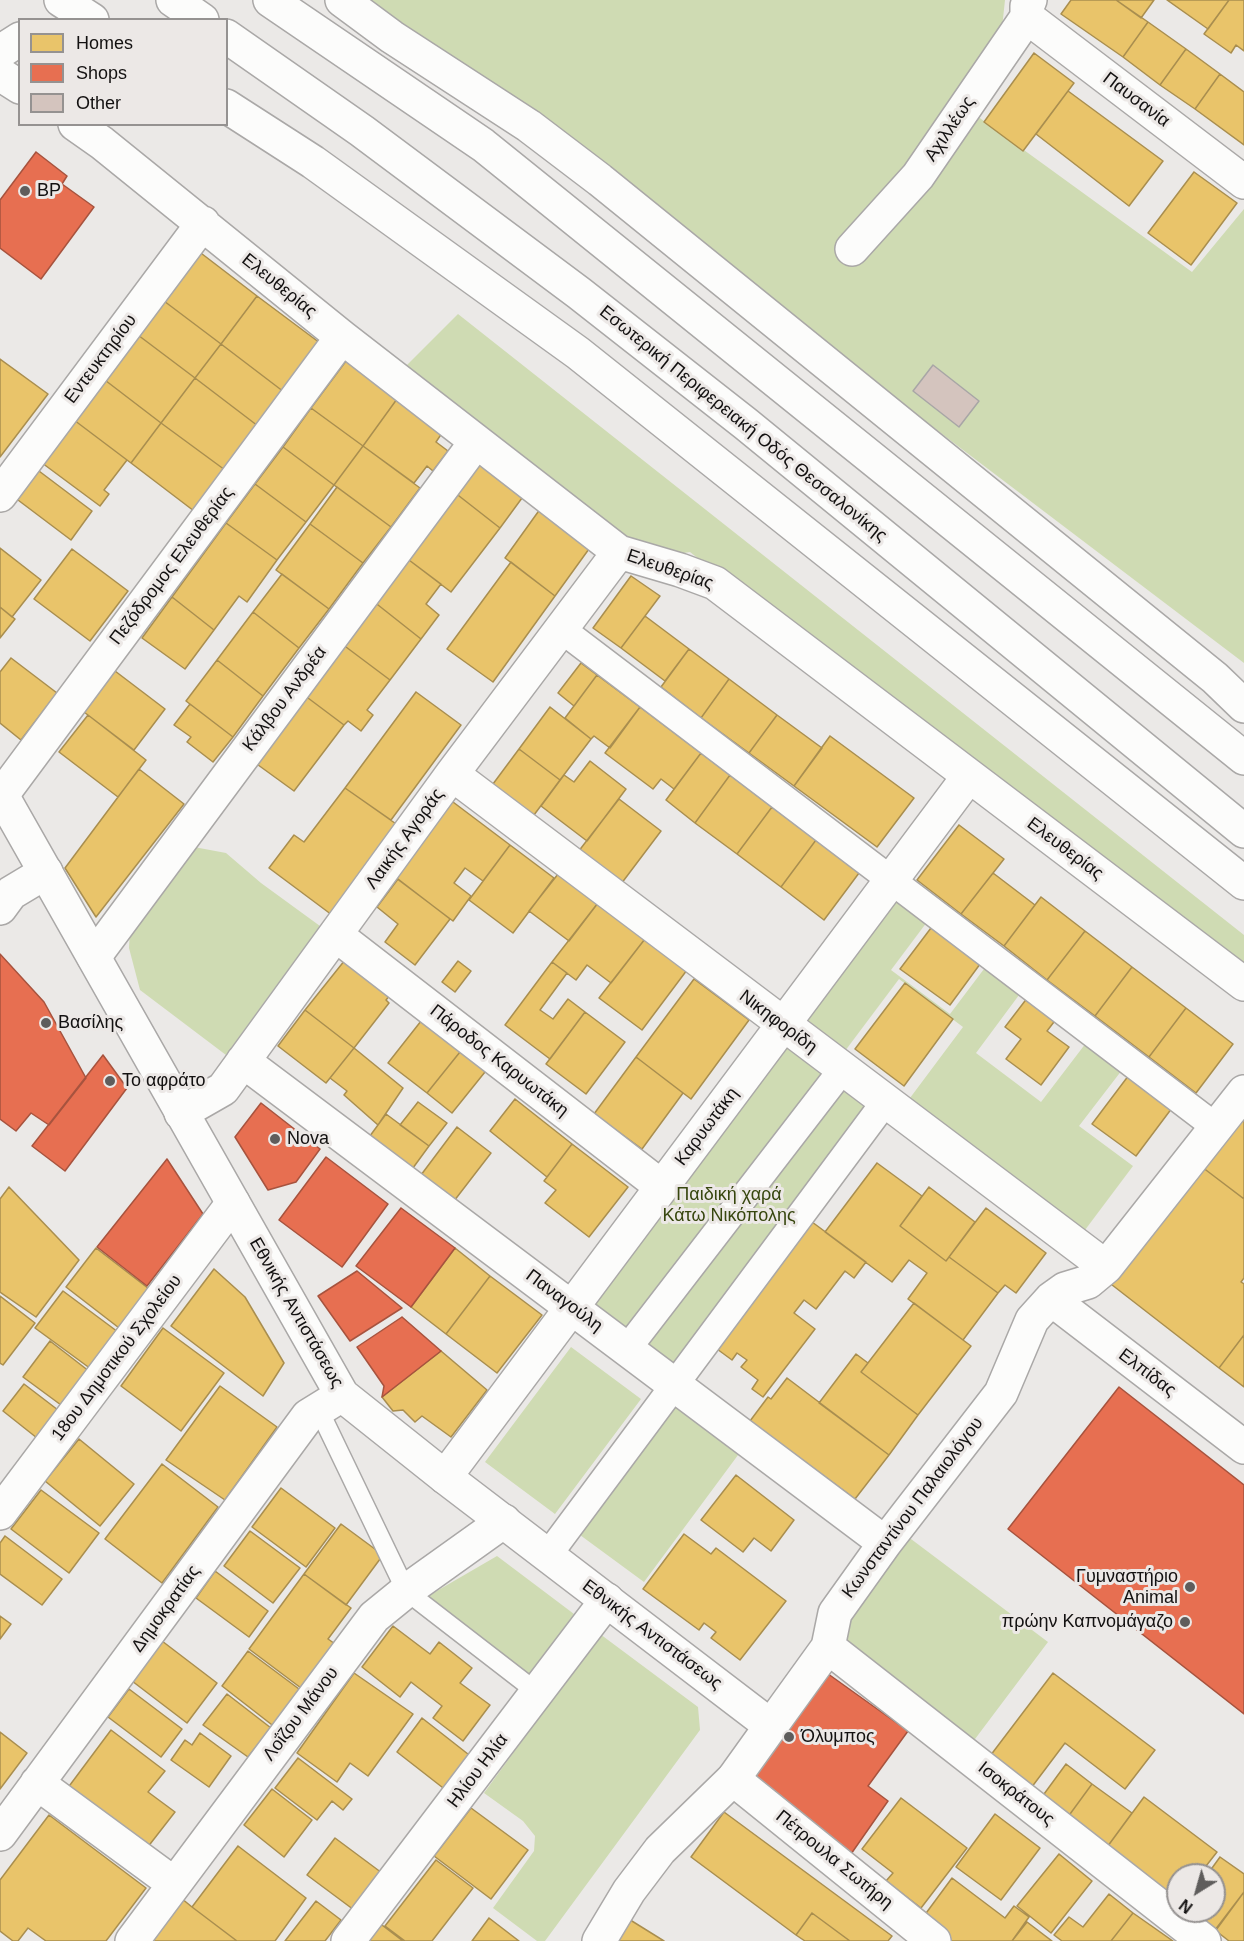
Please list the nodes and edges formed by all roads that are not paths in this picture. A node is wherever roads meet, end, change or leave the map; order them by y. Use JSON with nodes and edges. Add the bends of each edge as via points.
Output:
{"nodes":[{"id":1,"x":173,"y":0,"type":"edge"},
{"id":2,"x":270,"y":0,"type":"edge"},
{"id":3,"x":322,"y":0,"type":"edge"},
{"id":4,"x":342,"y":0,"type":"edge"},
{"id":5,"x":1029,"y":9,"type":"edge"},
{"id":6,"x":199,"y":18,"type":"edge"},
{"id":7,"x":228,"y":37,"type":"edge"},
{"id":8,"x":392,"y":37,"type":"junction"},
{"id":9,"x":18,"y":40,"type":"edge"},
{"id":10,"x":0,"y":52,"type":"edge"},
{"id":11,"x":0,"y":74,"type":"edge"},
{"id":12,"x":18,"y":86,"type":"edge"},
{"id":13,"x":228,"y":107,"type":"edge"},
{"id":14,"x":78,"y":126,"type":"edge"},
{"id":15,"x":1244,"y":182,"type":"edge"},
{"id":16,"x":203,"y":223,"type":"junction"},
{"id":17,"x":852,"y":249,"type":"dead end"},
{"id":18,"x":342,"y":337,"type":"junction"},
{"id":19,"x":476,"y":442,"type":"junction"},
{"id":20,"x":0,"y":495,"type":"edge"},
{"id":21,"x":619,"y":552,"type":"junction"},
{"id":22,"x":561,"y":629,"type":"junction"},
{"id":23,"x":1244,"y":706,"type":"edge"},
{"id":24,"x":1244,"y":758,"type":"edge"},
{"id":25,"x":452,"y":774,"type":"junction"},
{"id":26,"x":969,"y":776,"type":"junction"},
{"id":27,"x":1,"y":793,"type":"edge"},
{"id":28,"x":1244,"y":831,"type":"edge"},
{"id":29,"x":46,"y":872,"type":"junction"},
{"id":30,"x":892,"y":881,"type":"junction"},
{"id":31,"x":1244,"y":883,"type":"edge"},
{"id":32,"x":0,"y":908,"type":"edge"},
{"id":33,"x":336,"y":935,"type":"junction"},
{"id":34,"x":94,"y":957,"type":"junction"},
{"id":35,"x":1244,"y":984,"type":"edge"},
{"id":36,"x":783,"y":1026,"type":"junction"},
{"id":37,"x":243,"y":1061,"type":"junction"},
{"id":38,"x":842,"y":1070,"type":"junction"},
{"id":39,"x":1244,"y":1092,"type":"edge"},
{"id":40,"x":885,"y":1102,"type":"junction"},
{"id":41,"x":182,"y":1113,"type":"junction"},
{"id":42,"x":1217,"y":1128,"type":"junction"},
{"id":43,"x":662,"y":1187,"type":"junction"},
{"id":44,"x":233,"y":1203,"type":"junction"},
{"id":45,"x":1106,"y":1268,"type":"junction"},
{"id":46,"x":1051,"y":1299,"type":"junction"},
{"id":47,"x":574,"y":1308,"type":"junction"},
{"id":48,"x":627,"y":1349,"type":"junction"},
{"id":49,"x":674,"y":1385,"type":"junction"},
{"id":50,"x":330,"y":1401,"type":"junction"},
{"id":51,"x":1244,"y":1447,"type":"edge"},
{"id":52,"x":445,"y":1477,"type":"junction"},
{"id":53,"x":0,"y":1514,"type":"edge"},
{"id":54,"x":504,"y":1521,"type":"junction"},
{"id":55,"x":885,"y":1543,"type":"junction"},
{"id":56,"x":548,"y":1555,"type":"junction"},
{"id":57,"x":406,"y":1591,"type":"junction"},
{"id":58,"x":607,"y":1600,"type":"junction"},
{"id":59,"x":828,"y":1647,"type":"junction"},
{"id":60,"x":538,"y":1693,"type":"junction"},
{"id":61,"x":771,"y":1726,"type":"junction"},
{"id":62,"x":733,"y":1779,"type":"junction"},
{"id":63,"x":37,"y":1783,"type":"junction"},
{"id":64,"x":0,"y":1834,"type":"edge"},
{"id":65,"x":173,"y":1883,"type":"junction"},
{"id":66,"x":132,"y":1941,"type":"edge"},
{"id":67,"x":348,"y":1941,"type":"edge"},
{"id":68,"x":599,"y":1941,"type":"edge"},
{"id":69,"x":934,"y":1941,"type":"edge"},
{"id":70,"x":1204,"y":1941,"type":"edge"}],
"edges":[{"from":1,"to":6,"type":"main road"},
{"from":2,"to":24,"type":"main road","via":[[483,145]]},
{"from":3,"to":8,"type":"main road"},
{"from":4,"to":8,"type":"main road"},
{"from":5,"to":15,"type":"main road","name":"Παυσανία"},
{"from":5,"to":17,"type":"main road","name":"Αχιλλέως","via":[[918,176]]},
{"from":7,"to":28,"type":"main road","name":"Εσωτερική Περιφερειακή Οδός Θεσσαλονίκης","via":[[362,131],[579,293],[746,424]]},
{"from":8,"to":23,"type":"main road","via":[[530,126],[600,180],[1215,678]]},
{"from":9,"to":10,"type":"main road"},
{"from":11,"to":12,"type":"main road"},
{"from":13,"to":31,"type":"main road","via":[[313,162],[578,353]]},
{"from":14,"to":16,"type":"main road","name":"Ελευθερίας"},
{"from":16,"to":18,"type":"main road","name":"Ελευθερίας"},
{"from":16,"to":20,"type":"main road","name":"Εντευκτηρίου"},
{"from":18,"to":19,"type":"main road","name":"Ελευθερίας"},
{"from":18,"to":27,"type":"main road","name":"Πεζόδρομος Ελευθερίας"},
{"from":19,"to":21,"type":"main road","name":"Ελευθερίας"},
{"from":19,"to":34,"type":"main road","name":"Κάλβου Ανδρέα"},
{"from":21,"to":22,"type":"main road","name":"Λαικής Αγοράς"},
{"from":21,"to":26,"type":"main road","name":"Ελευθερίας","via":[[715,584]]},
{"from":22,"to":25,"type":"main road","name":"Λαικής Αγοράς"},
{"from":22,"to":30,"type":"street"},
{"from":25,"to":33,"type":"main road","name":"Λαικής Αγοράς"},
{"from":25,"to":36,"type":"main road","name":"Νικηφορίδη"},
{"from":26,"to":30,"type":"main road","name":"Καρυωτάκη"},
{"from":26,"to":35,"type":"main road","name":"Ελευθερίας"},
{"from":27,"to":29,"type":"main road","name":"Εθνικής Αντιστάσεως"},
{"from":29,"to":32,"type":"main road","via":[[11,893]]},
{"from":29,"to":34,"type":"main road","name":"Εθνικής Αντιστάσεως"},
{"from":30,"to":36,"type":"main road","name":"Καρυωτάκη"},
{"from":30,"to":42,"type":"street"},
{"from":33,"to":37,"type":"main road","name":"Λαικής Αγοράς"},
{"from":33,"to":43,"type":"main road","name":"Πάροδος Καρυωτάκη"},
{"from":34,"to":41,"type":"main road","name":"Εθνικής Αντιστάσεως"},
{"from":36,"to":38,"type":"main road","name":"Νικηφορίδη"},
{"from":36,"to":43,"type":"main road","name":"Καρυωτάκη"},
{"from":37,"to":41,"type":"main road","name":"Λαικής Αγοράς","via":[[218,1094]]},
{"from":37,"to":47,"type":"main road","name":"Παναγούλη"},
{"from":38,"to":40,"type":"main road","name":"Νικηφορίδη"},
{"from":38,"to":48,"type":"street"},
{"from":39,"to":42,"type":"main road","name":"Κωνσταντίνου Παλαιολόγου"},
{"from":40,"to":45,"type":"main road","name":"Νικηφορίδη"},
{"from":40,"to":49,"type":"street"},
{"from":41,"to":44,"type":"main road","name":"Εθνικής Αντιστάσεως"},
{"from":42,"to":45,"type":"main road","name":"Κωνσταντίνου Παλαιολόγου"},
{"from":43,"to":47,"type":"main road","name":"Καρυωτάκη"},
{"from":44,"to":50,"type":"main road","name":"Εθνικής Αντιστάσεως"},
{"from":44,"to":53,"type":"main road","name":"18ου Δημοτικού Σχολείου"},
{"from":45,"to":46,"type":"main road","name":"Κωνσταντίνου Παλαιολόγου","via":[[1088,1282],[1065,1289]]},
{"from":46,"to":51,"type":"main road","name":"Ελπίδας"},
{"from":46,"to":55,"type":"main road","name":"Κωνσταντίνου Παλαιολόγου","via":[[1032,1320],[1001,1393]]},
{"from":47,"to":48,"type":"main road","name":"Παναγούλη"},
{"from":47,"to":52,"type":"main road","name":"Καρυωτάκη"},
{"from":48,"to":49,"type":"main road","name":"Παναγούλη"},
{"from":49,"to":55,"type":"main road","name":"Παναγούλη"},
{"from":49,"to":56,"type":"street"},
{"from":50,"to":52,"type":"main road","name":"Εθνικής Αντιστάσεως"},
{"from":50,"to":57,"type":"lane"},
{"from":50,"to":63,"type":"main road","name":"Δημοκρατίας","via":[[288,1442]]},
{"from":52,"to":54,"type":"main road","name":"Εθνικής Αντιστάσεως"},
{"from":54,"to":56,"type":"main road","name":"Εθνικής Αντιστάσεως"},
{"from":54,"to":57,"type":"main road","name":"Λοΐζου Μάνου"},
{"from":55,"to":59,"type":"main road","name":"Κωνσταντίνου Παλαιολόγου","via":[[835,1613]]},
{"from":56,"to":58,"type":"main road","name":"Εθνικής Αντιστάσεως"},
{"from":57,"to":60,"type":"lane"},
{"from":57,"to":65,"type":"main road","name":"Λοΐζου Μάνου","via":[[366,1627]]},
{"from":58,"to":60,"type":"main road","name":"Ηλίου Ηλία"},
{"from":58,"to":61,"type":"main road","name":"Εθνικής Αντιστάσεως"},
{"from":59,"to":61,"type":"main road","name":"Κωνσταντίνου Παλαιολόγου"},
{"from":59,"to":70,"type":"main road","name":"Ισοκράτους"},
{"from":60,"to":67,"type":"main road","name":"Ηλίου Ηλία"},
{"from":61,"to":62,"type":"main road","name":"Κωνσταντίνου Παλαιολόγου"},
{"from":62,"to":68,"type":"main road","name":"Κωνσταντίνου Παλαιολόγου","via":[[660,1850],[628,1891]]},
{"from":62,"to":69,"type":"main road","name":"Πέτρουλα Σωτήρη"},
{"from":63,"to":64,"type":"main road","name":"Δημοκρατίας"},
{"from":63,"to":65,"type":"main road"},
{"from":65,"to":66,"type":"main road","name":"Λοΐζου Μάνου"}]}
